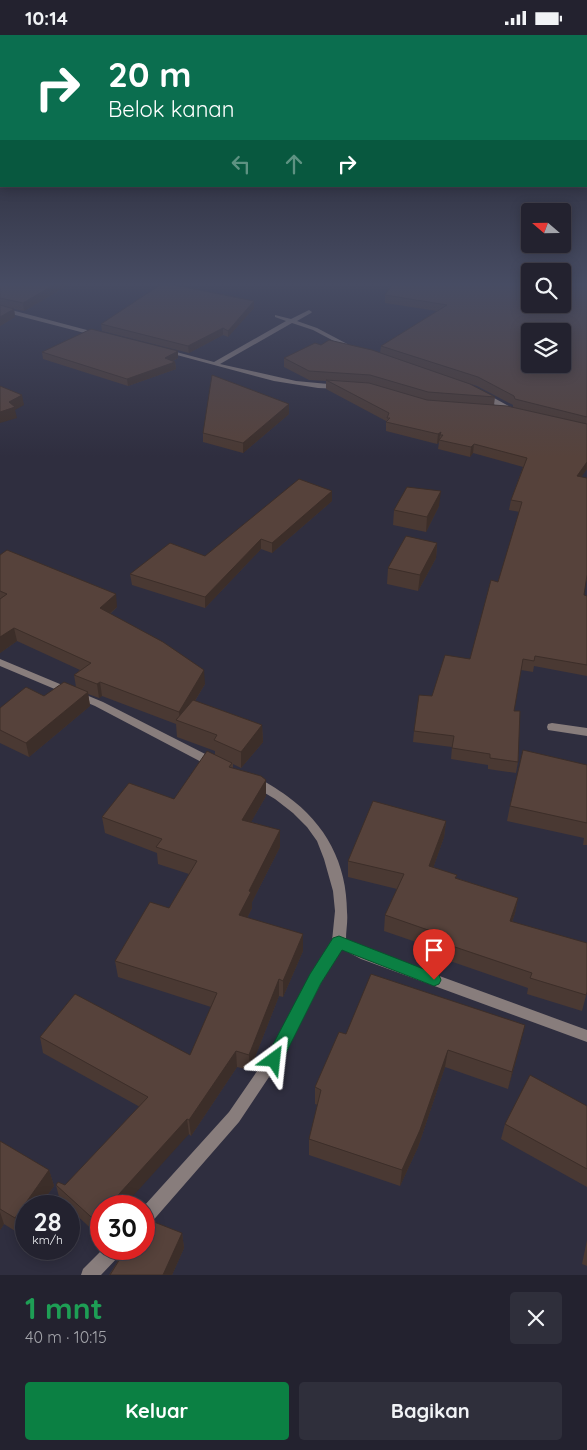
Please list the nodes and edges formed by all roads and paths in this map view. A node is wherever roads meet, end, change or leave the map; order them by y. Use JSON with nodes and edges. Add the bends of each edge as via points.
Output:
{"nodes":[{"id":1,"x":256,"y":341,"type":"edge"},
{"id":2,"x":338,"y":341,"type":"edge"},
{"id":3,"x":157,"y":349,"type":"edge"},
{"id":4,"x":362,"y":352,"type":"edge"},
{"id":5,"x":215,"y":364,"type":"junction"},
{"id":6,"x":351,"y":386,"type":"edge"},
{"id":7,"x":473,"y":390,"type":"edge"},
{"id":8,"x":490,"y":409,"type":"edge"},
{"id":9,"x":0,"y":662,"type":"edge"},
{"id":10,"x":552,"y":727,"type":"dead end"},
{"id":11,"x":587,"y":732,"type":"edge"},
{"id":12,"x":222,"y":767,"type":"edge"},
{"id":13,"x":239,"y":775,"type":"edge"},
{"id":14,"x":339,"y":942,"type":"junction"},
{"id":15,"x":587,"y":1036,"type":"edge"},
{"id":16,"x":155,"y":1206,"type":"edge"},
{"id":17,"x":103,"y":1260,"type":"edge"},
{"id":18,"x":89,"y":1275,"type":"edge"}],
"edges":[{"from":1,"to":5,"type":"street"},
{"from":2,"to":4,"type":"street"},
{"from":3,"to":5,"type":"street"},
{"from":5,"to":6,"type":"street","via":[[300,384]]},
{"from":7,"to":8,"type":"street","via":[[522,414]]},
{"from":9,"to":12,"type":"street","via":[[99,704]]},
{"from":10,"to":11,"type":"street"},
{"from":13,"to":14,"type":"street","via":[[264,786],[298,811],[316,830],[332,863],[341,911]]},
{"from":14,"to":15,"type":"street"},
{"from":14,"to":16,"type":"street","via":[[316,979],[282,1047],[234,1117]]},
{"from":17,"to":18,"type":"street"}]}
